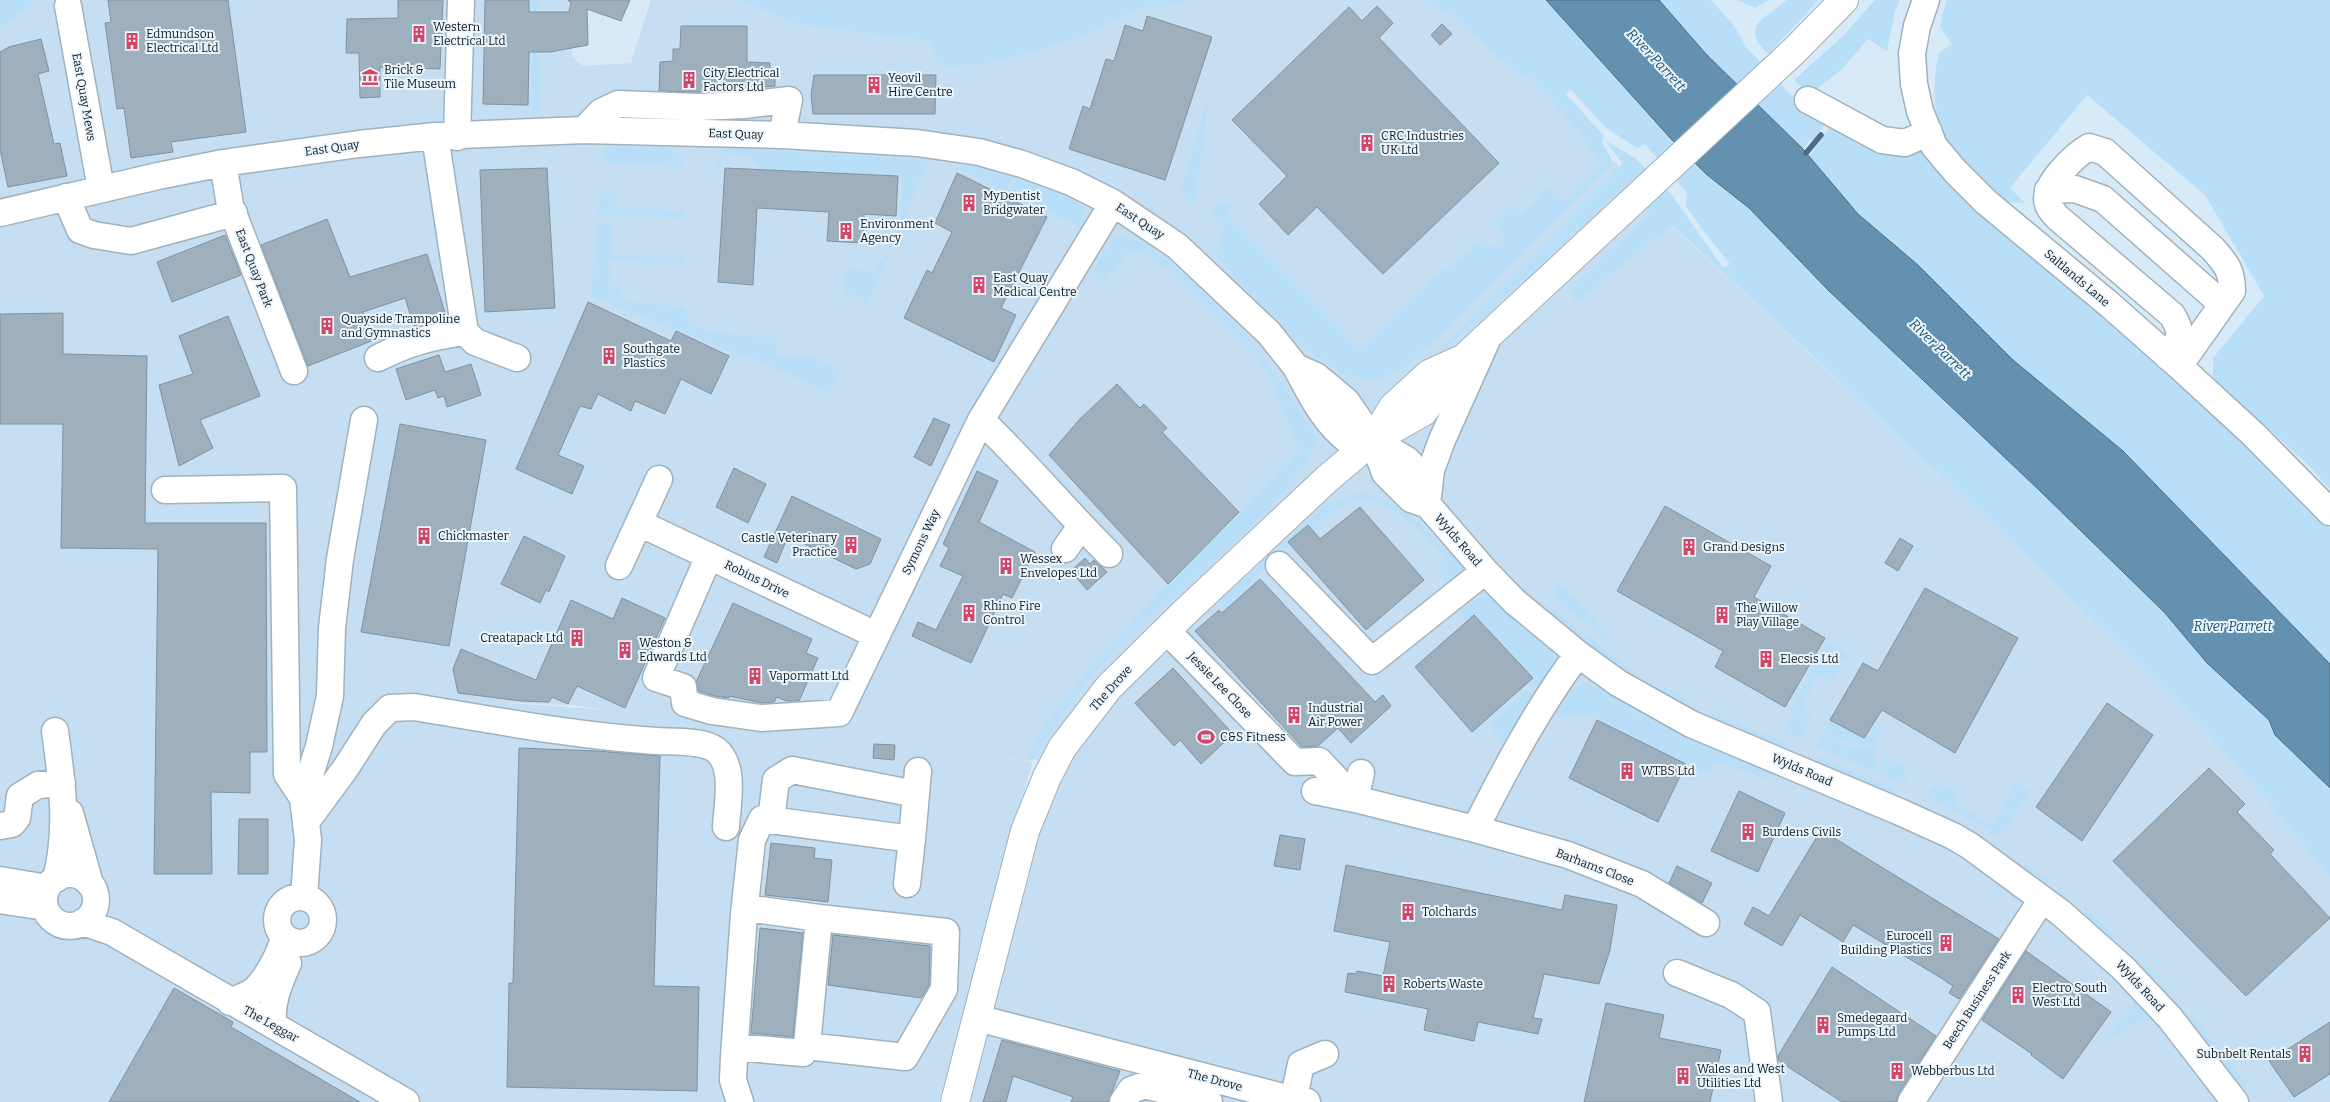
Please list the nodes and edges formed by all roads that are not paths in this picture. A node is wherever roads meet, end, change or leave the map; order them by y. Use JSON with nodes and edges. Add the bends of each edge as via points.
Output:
{"nodes":[{"id":1,"x":461,"y":0,"type":"edge"},
{"id":2,"x":1844,"y":0,"type":"edge"},
{"id":3,"x":1926,"y":0,"type":"edge"},
{"id":4,"x":68,"y":6,"type":"dead end"},
{"id":5,"x":1808,"y":100,"type":"dead end"},
{"id":6,"x":584,"y":130,"type":"junction"},
{"id":7,"x":1929,"y":132,"type":"junction"},
{"id":8,"x":782,"y":135,"type":"junction"},
{"id":9,"x":446,"y":136,"type":"junction"},
{"id":10,"x":223,"y":163,"type":"junction"},
{"id":11,"x":101,"y":189,"type":"junction"},
{"id":12,"x":2048,"y":190,"type":"junction"},
{"id":13,"x":66,"y":197,"type":"junction"},
{"id":14,"x":1114,"y":204,"type":"junction"},
{"id":15,"x":0,"y":213,"type":"edge"},
{"id":16,"x":234,"y":213,"type":"junction"},
{"id":17,"x":2222,"y":304,"type":"junction"},
{"id":18,"x":465,"y":332,"type":"junction"},
{"id":19,"x":1491,"y":332,"type":"junction"},
{"id":20,"x":378,"y":358,"type":"dead end"},
{"id":21,"x":517,"y":358,"type":"dead end"},
{"id":22,"x":2174,"y":362,"type":"junction"},
{"id":23,"x":294,"y":371,"type":"dead end"},
{"id":24,"x":364,"y":420,"type":"dead end"},
{"id":25,"x":981,"y":420,"type":"junction"},
{"id":26,"x":1373,"y":440,"type":"junction"},
{"id":27,"x":659,"y":479,"type":"dead end"},
{"id":28,"x":165,"y":490,"type":"dead end"},
{"id":29,"x":1428,"y":505,"type":"junction"},
{"id":30,"x":2330,"y":512,"type":"edge"},
{"id":31,"x":639,"y":524,"type":"junction"},
{"id":32,"x":1081,"y":526,"type":"junction"},
{"id":33,"x":1065,"y":550,"type":"dead end"},
{"id":34,"x":1110,"y":554,"type":"dead end"},
{"id":35,"x":709,"y":556,"type":"junction"},
{"id":36,"x":1279,"y":564,"type":"dead end"},
{"id":37,"x":620,"y":566,"type":"dead end"},
{"id":38,"x":1485,"y":571,"type":"junction"},
{"id":39,"x":1166,"y":630,"type":"junction"},
{"id":40,"x":876,"y":635,"type":"junction"},
{"id":41,"x":1578,"y":654,"type":"junction"},
{"id":42,"x":55,"y":731,"type":"dead end"},
{"id":43,"x":1361,"y":773,"type":"dead end"},
{"id":44,"x":63,"y":788,"type":"junction"},
{"id":45,"x":1314,"y":791,"type":"dead end"},
{"id":46,"x":1355,"y":799,"type":"junction"},
{"id":47,"x":304,"y":810,"type":"junction"},
{"id":48,"x":771,"y":820,"type":"junction"},
{"id":49,"x":0,"y":826,"type":"edge"},
{"id":50,"x":726,"y":827,"type":"dead end"},
{"id":51,"x":1475,"y":829,"type":"junction"},
{"id":52,"x":912,"y":839,"type":"junction"},
{"id":53,"x":0,"y":880,"type":"edge"},
{"id":54,"x":907,"y":884,"type":"dead end"},
{"id":55,"x":49,"y":891,"type":"junction"},
{"id":56,"x":93,"y":891,"type":"junction"},
{"id":57,"x":304,"y":897,"type":"junction"},
{"id":58,"x":2042,"y":899,"type":"junction"},
{"id":59,"x":0,"y":900,"type":"edge"},
{"id":60,"x":744,"y":914,"type":"junction"},
{"id":61,"x":819,"y":918,"type":"junction"},
{"id":62,"x":84,"y":922,"type":"junction"},
{"id":63,"x":1706,"y":923,"type":"dead end"},
{"id":64,"x":291,"y":941,"type":"junction"},
{"id":65,"x":136,"y":946,"type":"junction"},
{"id":66,"x":1677,"y":973,"type":"dead end"},
{"id":67,"x":230,"y":1002,"type":"junction"},
{"id":68,"x":977,"y":1018,"type":"junction"},
{"id":69,"x":273,"y":1024,"type":"junction"},
{"id":70,"x":807,"y":1046,"type":"junction"},
{"id":71,"x":735,"y":1047,"type":"junction"},
{"id":72,"x":1325,"y":1054,"type":"dead end"},
{"id":73,"x":1297,"y":1101,"type":"edge"},
{"id":74,"x":406,"y":1102,"type":"edge"},
{"id":75,"x":740,"y":1102,"type":"edge"},
{"id":76,"x":955,"y":1102,"type":"edge"},
{"id":77,"x":1123,"y":1102,"type":"edge"},
{"id":78,"x":1209,"y":1102,"type":"edge"},
{"id":79,"x":1768,"y":1102,"type":"edge"},
{"id":80,"x":1911,"y":1102,"type":"edge"},
{"id":81,"x":2235,"y":1102,"type":"edge"}],
"edges":[{"from":1,"to":9,"type":"street"},
{"from":2,"to":19,"type":"main road","name":"The Drove","via":[[1794,51]]},
{"from":3,"to":7,"type":"street","name":"Saltlands Lane","via":[[1912,54],[1914,84]]},
{"from":4,"to":11,"type":"street","name":"East Quay Mews"},
{"from":5,"to":7,"type":"street","via":[[1882,140],[1904,143]]},
{"from":6,"to":8,"type":"street","name":"East Quay"},
{"from":6,"to":8,"type":"street","via":[[600,112],[618,104],[744,106],[789,100]]},
{"from":6,"to":9,"type":"street","name":"East Quay"},
{"from":7,"to":22,"type":"street","name":"Saltlands Lane","via":[[1940,152],[1986,202]]},
{"from":8,"to":14,"type":"street","name":"East Quay","via":[[917,143],[980,152],[1071,182]]},
{"from":9,"to":10,"type":"street","name":"East Quay","via":[[359,144]]},
{"from":9,"to":18,"type":"street"},
{"from":10,"to":11,"type":"street","name":"East Quay"},
{"from":10,"to":16,"type":"street","name":"East Quay Park"},
{"from":11,"to":13,"type":"street","name":"East Quay"},
{"from":12,"to":17,"type":"street","via":[[2074,189],[2103,199]]},
{"from":12,"to":17,"type":"street","via":[[2080,152],[2089,147],[2105,152],[2228,266],[2232,291]]},
{"from":12,"to":22,"type":"street","via":[[2048,204],[2057,217],[2172,315],[2180,331]]},
{"from":13,"to":15,"type":"street","name":"East Quay"},
{"from":13,"to":16,"type":"street","via":[[80,230],[131,242]]},
{"from":14,"to":25,"type":"street","name":"Symons Way"},
{"from":14,"to":26,"type":"street","name":"East Quay","via":[[1177,246],[1217,282],[1269,333],[1296,367],[1316,376],[1346,401]]},
{"from":16,"to":23,"type":"street","name":"East Quay Park"},
{"from":17,"to":22,"type":"street"},
{"from":18,"to":20,"type":"street","via":[[405,344]]},
{"from":18,"to":21,"type":"street","via":[[475,342]]},
{"from":19,"to":26,"type":"main road","name":"The Drove","via":[[1462,360],[1423,412]]},
{"from":19,"to":29,"type":"street","via":[[1431,470]]},
{"from":22,"to":30,"type":"street","name":"Saltlands Lane","via":[[2253,434]]},
{"from":24,"to":47,"type":"street","via":[[340,559],[332,628],[330,696]]},
{"from":25,"to":32,"type":"street","via":[[1018,455]]},
{"from":25,"to":40,"type":"street","name":"Symons Way"},
{"from":26,"to":29,"type":"street","name":"Wylds Road","via":[[1385,473],[1411,499]]},
{"from":26,"to":39,"type":"main road","name":"The Drove"},
{"from":27,"to":31,"type":"street"},
{"from":28,"to":47,"type":"street","via":[[283,488],[286,774]]},
{"from":29,"to":38,"type":"street","name":"Wylds Road"},
{"from":31,"to":35,"type":"street","name":"Robins Drive"},
{"from":31,"to":37,"type":"street"},
{"from":32,"to":33,"type":"street"},
{"from":32,"to":34,"type":"street"},
{"from":35,"to":40,"type":"street","name":"Robins Drive"},
{"from":35,"to":40,"type":"street","name":"Symons Way","via":[[656,678],[683,688],[685,703],[712,712],[761,718],[839,713]]},
{"from":36,"to":38,"type":"street","via":[[1372,661]]},
{"from":38,"to":41,"type":"street","name":"Wylds Road","via":[[1514,601]]},
{"from":39,"to":46,"type":"street","name":"Jessie Lee Close","via":[[1296,762],[1319,761]]},
{"from":39,"to":68,"type":"main road","name":"The Drove","via":[[1109,687],[1062,748],[1047,777],[1018,853]]},
{"from":41,"to":51,"type":"street","via":[[1511,758]]},
{"from":41,"to":58,"type":"street","name":"Wylds Road","via":[[1618,683],[1691,724],[1953,836]]},
{"from":42,"to":44,"type":"street"},
{"from":43,"to":46,"type":"street"},
{"from":44,"to":49,"type":"street","via":[[38,785],[20,796],[17,818],[12,824]]},
{"from":44,"to":55,"type":"street","via":[[61,858]]},
{"from":44,"to":56,"type":"street"},
{"from":45,"to":46,"type":"street","name":"Barhams Close"},
{"from":46,"to":51,"type":"street","name":"Barhams Close"},
{"from":47,"to":50,"type":"street","via":[[345,769],[374,724],[390,708],[414,707],[619,739],[697,744],[716,750],[728,774]]},
{"from":47,"to":57,"type":"street","via":[[308,840]]},
{"from":48,"to":52,"type":"street"},
{"from":48,"to":52,"type":"street","via":[[776,780],[792,770],[917,782]]},
{"from":48,"to":60,"type":"street","via":[[762,819],[752,840]]},
{"from":51,"to":63,"type":"street","name":"Barhams Close","via":[[1568,855],[1642,884]]},
{"from":52,"to":54,"type":"street"},
{"from":53,"to":55,"type":"street"},
{"from":55,"to":56,"type":"street","via":[[62,875],[78,876]]},
{"from":55,"to":59,"type":"street"},
{"from":55,"to":62,"type":"street","via":[[52,918],[64,925]]},
{"from":56,"to":62,"type":"street","via":[[93,912]]},
{"from":56,"to":65,"type":"street","name":"The Leggar"},
{"from":57,"to":64,"type":"street","via":[[290,899],[280,908],[277,926]]},
{"from":57,"to":64,"type":"street","via":[[316,902],[324,920],[314,940]]},
{"from":58,"to":80,"type":"street","name":"Beech Business Park"},
{"from":58,"to":81,"type":"street","name":"Wylds Road","via":[[2085,932],[2123,968],[2170,1018]]},
{"from":60,"to":61,"type":"street","via":[[753,910]]},
{"from":60,"to":71,"type":"street"},
{"from":61,"to":70,"type":"street"},
{"from":61,"to":70,"type":"street","via":[[946,932],[944,990],[905,1057]]},
{"from":62,"to":65,"type":"street","name":"The Leggar","via":[[112,932]]},
{"from":64,"to":67,"type":"street","via":[[253,991]]},
{"from":64,"to":69,"type":"street","via":[[292,953],[275,993]]},
{"from":65,"to":67,"type":"street","name":"The Leggar"},
{"from":66,"to":79,"type":"street","via":[[1731,996],[1756,1012]]},
{"from":67,"to":69,"type":"street","name":"The Leggar"},
{"from":68,"to":73,"type":"street","name":"The Drove"},
{"from":68,"to":76,"type":"main road","name":"The Drove"},
{"from":69,"to":74,"type":"street","name":"The Leggar"},
{"from":70,"to":71,"type":"street","via":[[803,1053]]},
{"from":71,"to":75,"type":"street","via":[[733,1080]]},
{"from":72,"to":73,"type":"street","via":[[1301,1064]]},
{"from":77,"to":78,"type":"street","via":[[1131,1090],[1145,1085]]}]}
